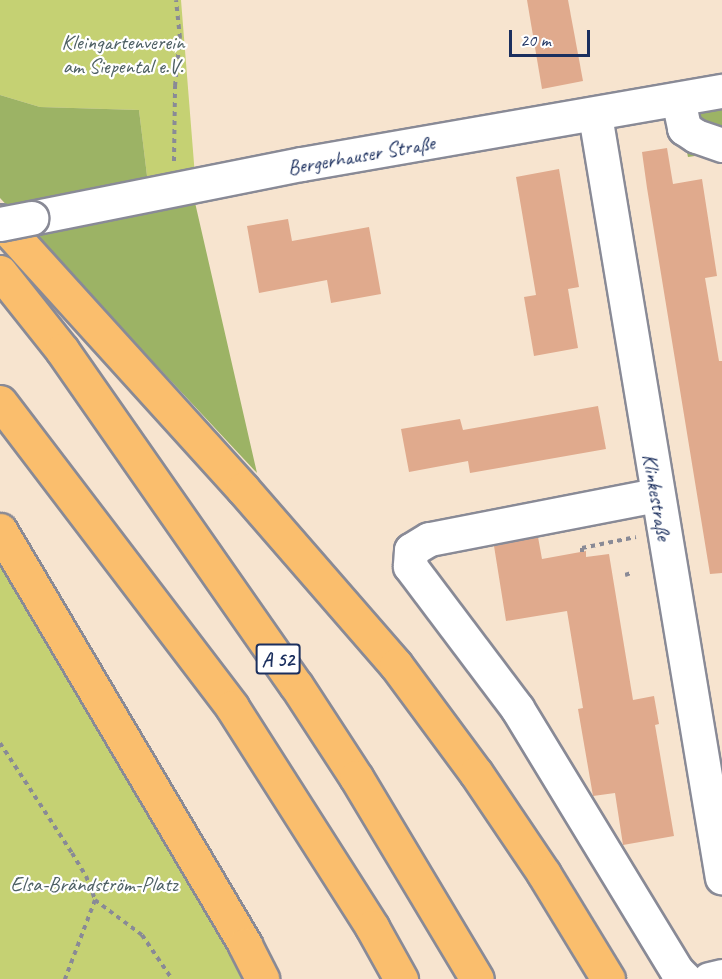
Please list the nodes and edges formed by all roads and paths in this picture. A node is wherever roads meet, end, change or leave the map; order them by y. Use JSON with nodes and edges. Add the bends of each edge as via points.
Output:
{"nodes":[{"id":1,"x":176,"y":0,"type":"edge"},
{"id":2,"x":722,"y":91,"type":"edge"},
{"id":3,"x":678,"y":99,"type":"junction"},
{"id":4,"x":595,"y":115,"type":"junction"},
{"id":5,"x":722,"y":146,"type":"edge"},
{"id":6,"x":177,"y":189,"type":"junction"},
{"id":7,"x":10,"y":221,"type":"edge"},
{"id":8,"x":0,"y":272,"type":"edge"},
{"id":9,"x":0,"y":402,"type":"edge"},
{"id":10,"x":656,"y":495,"type":"junction"},
{"id":11,"x":0,"y":530,"type":"edge"},
{"id":12,"x":663,"y":532,"type":"junction"},
{"id":13,"x":582,"y":552,"type":"dead end"},
{"id":14,"x":631,"y":573,"type":"dead end"},
{"id":15,"x":625,"y":575,"type":"dead end"},
{"id":16,"x":0,"y":743,"type":"edge"},
{"id":17,"x":722,"y":879,"type":"edge"},
{"id":18,"x":95,"y":900,"type":"junction"},
{"id":19,"x":722,"y":976,"type":"edge"},
{"id":20,"x":65,"y":979,"type":"edge"},
{"id":21,"x":172,"y":979,"type":"edge"},
{"id":22,"x":262,"y":979,"type":"edge"},
{"id":23,"x":401,"y":979,"type":"edge"},
{"id":24,"x":477,"y":979,"type":"edge"},
{"id":25,"x":608,"y":979,"type":"edge"},
{"id":26,"x":686,"y":979,"type":"edge"},
{"id":27,"x":709,"y":979,"type":"edge"}],
"edges":[{"from":1,"to":6,"type":"path","via":[[180,38],[173,146]]},
{"from":2,"to":3,"type":"street","name":"Bergerhauser Straße"},
{"from":3,"to":4,"type":"street","name":"Bergerhauser Straße"},
{"from":3,"to":5,"type":"street","via":[[684,128]]},
{"from":4,"to":6,"type":"street","name":"Bergerhauser Straße"},
{"from":4,"to":10,"type":"street","name":"Klinkestraße"},
{"from":6,"to":7,"type":"street","name":"Bergerhauser Straße"},
{"from":7,"to":25,"type":"highway","via":[[396,665],[476,773]]},
{"from":8,"to":24,"type":"highway","number":"A 52","via":[[62,350],[296,685]]},
{"from":9,"to":23,"type":"highway","via":[[232,707]]},
{"from":10,"to":12,"type":"street","name":"Klinkestraße"},
{"from":10,"to":26,"type":"street","via":[[429,539],[411,550],[410,566],[517,708],[677,971]]},
{"from":11,"to":22,"type":"highway"},
{"from":12,"to":13,"type":"path","via":[[582,548]]},
{"from":12,"to":17,"type":"street","name":"Klinkestraße"},
{"from":14,"to":15,"type":"path"},
{"from":16,"to":18,"type":"path","via":[[77,861]]},
{"from":18,"to":20,"type":"path"},
{"from":18,"to":21,"type":"path","via":[[142,935]]},
{"from":19,"to":27,"type":"street"}]}
